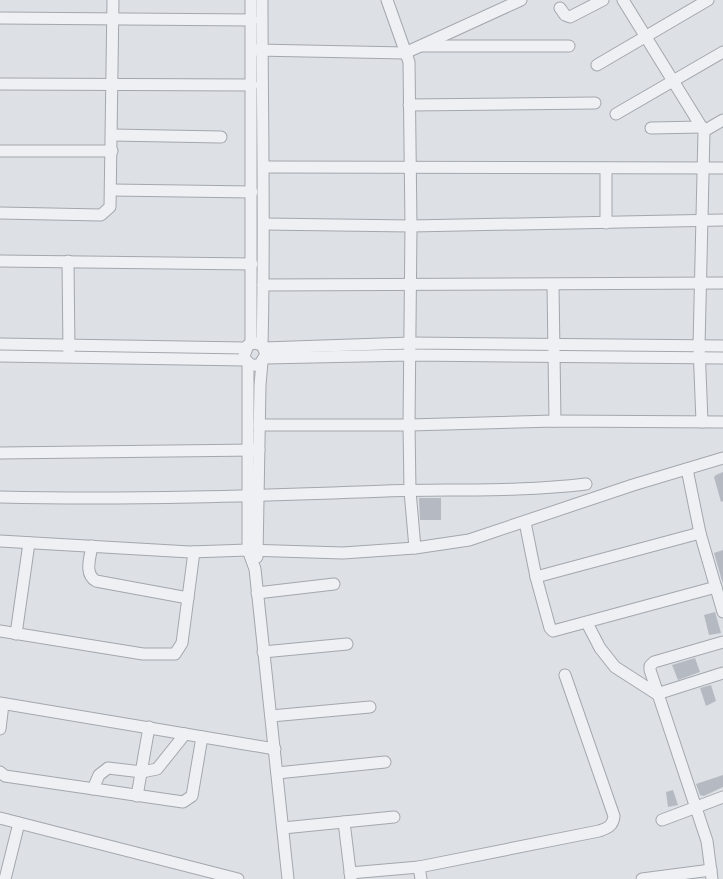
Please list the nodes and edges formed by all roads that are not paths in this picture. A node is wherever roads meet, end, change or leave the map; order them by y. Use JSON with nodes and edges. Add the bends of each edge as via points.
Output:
{"nodes":[{"id":1,"x":113,"y":0,"type":"edge"},
{"id":2,"x":251,"y":0,"type":"edge"},
{"id":3,"x":262,"y":0,"type":"edge"},
{"id":4,"x":387,"y":0,"type":"edge"},
{"id":5,"x":522,"y":0,"type":"edge"},
{"id":6,"x":603,"y":0,"type":"edge"},
{"id":7,"x":623,"y":0,"type":"edge"},
{"id":8,"x":708,"y":0,"type":"edge"},
{"id":9,"x":560,"y":8,"type":"dead end"},
{"id":10,"x":0,"y":18,"type":"edge"},
{"id":11,"x":113,"y":18,"type":"junction"},
{"id":12,"x":252,"y":20,"type":"junction"},
{"id":13,"x":644,"y":37,"type":"junction"},
{"id":14,"x":419,"y":46,"type":"junction"},
{"id":15,"x":569,"y":46,"type":"dead end"},
{"id":16,"x":257,"y":50,"type":"junction"},
{"id":17,"x":723,"y":52,"type":"edge"},
{"id":18,"x":404,"y":53,"type":"junction"},
{"id":19,"x":597,"y":65,"type":"dead end"},
{"id":20,"x":673,"y":82,"type":"junction"},
{"id":21,"x":0,"y":84,"type":"edge"},
{"id":22,"x":113,"y":84,"type":"junction"},
{"id":23,"x":252,"y":85,"type":"junction"},
{"id":24,"x":595,"y":103,"type":"dead end"},
{"id":25,"x":409,"y":105,"type":"junction"},
{"id":26,"x":616,"y":114,"type":"dead end"},
{"id":27,"x":723,"y":120,"type":"edge"},
{"id":28,"x":650,"y":128,"type":"dead end"},
{"id":29,"x":703,"y":129,"type":"junction"},
{"id":30,"x":112,"y":136,"type":"junction"},
{"id":31,"x":221,"y":137,"type":"dead end"},
{"id":32,"x":0,"y":151,"type":"edge"},
{"id":33,"x":112,"y":151,"type":"junction"},
{"id":34,"x":264,"y":167,"type":"junction"},
{"id":35,"x":410,"y":168,"type":"junction"},
{"id":36,"x":606,"y":168,"type":"junction"},
{"id":37,"x":702,"y":168,"type":"junction"},
{"id":38,"x":723,"y":168,"type":"edge"},
{"id":39,"x":112,"y":190,"type":"junction"},
{"id":40,"x":252,"y":192,"type":"junction"},
{"id":41,"x":0,"y":213,"type":"edge"},
{"id":42,"x":701,"y":220,"type":"junction"},
{"id":43,"x":723,"y":220,"type":"edge"},
{"id":44,"x":606,"y":223,"type":"junction"},
{"id":45,"x":264,"y":224,"type":"junction"},
{"id":46,"x":411,"y":226,"type":"junction"},
{"id":47,"x":0,"y":261,"type":"edge"},
{"id":48,"x":68,"y":262,"type":"junction"},
{"id":49,"x":252,"y":264,"type":"junction"},
{"id":50,"x":723,"y":283,"type":"edge"},
{"id":51,"x":411,"y":284,"type":"junction"},
{"id":52,"x":701,"y":284,"type":"junction"},
{"id":53,"x":263,"y":285,"type":"junction"},
{"id":54,"x":553,"y":285,"type":"junction"},
{"id":55,"x":0,"y":344,"type":"edge"},
{"id":56,"x":723,"y":346,"type":"edge"},
{"id":57,"x":410,"y":349,"type":"junction"},
{"id":58,"x":554,"y":350,"type":"junction"},
{"id":59,"x":69,"y":351,"type":"junction"},
{"id":60,"x":699,"y":352,"type":"junction"},
{"id":61,"x":255,"y":353,"type":"junction"},
{"id":62,"x":0,"y":356,"type":"edge"},
{"id":63,"x":723,"y":358,"type":"edge"},
{"id":64,"x":555,"y":421,"type":"junction"},
{"id":65,"x":702,"y":422,"type":"junction"},
{"id":66,"x":723,"y":422,"type":"edge"},
{"id":67,"x":259,"y":425,"type":"junction"},
{"id":68,"x":409,"y":425,"type":"junction"},
{"id":69,"x":254,"y":451,"type":"junction"},
{"id":70,"x":0,"y":453,"type":"edge"},
{"id":71,"x":723,"y":458,"type":"edge"},
{"id":72,"x":687,"y":469,"type":"junction"},
{"id":73,"x":586,"y":484,"type":"dead end"},
{"id":74,"x":410,"y":491,"type":"junction"},
{"id":75,"x":254,"y":496,"type":"junction"},
{"id":76,"x":0,"y":497,"type":"edge"},
{"id":77,"x":525,"y":522,"type":"junction"},
{"id":78,"x":700,"y":533,"type":"junction"},
{"id":79,"x":0,"y":541,"type":"edge"},
{"id":80,"x":29,"y":542,"type":"junction"},
{"id":81,"x":92,"y":546,"type":"junction"},
{"id":82,"x":414,"y":548,"type":"junction"},
{"id":83,"x":253,"y":550,"type":"junction"},
{"id":84,"x":194,"y":552,"type":"junction"},
{"id":85,"x":536,"y":577,"type":"junction"},
{"id":86,"x":334,"y":584,"type":"dead end"},
{"id":87,"x":716,"y":587,"type":"junction"},
{"id":88,"x":257,"y":593,"type":"junction"},
{"id":89,"x":188,"y":598,"type":"junction"},
{"id":90,"x":723,"y":612,"type":"edge"},
{"id":91,"x":587,"y":623,"type":"junction"},
{"id":92,"x":0,"y":632,"type":"edge"},
{"id":93,"x":16,"y":634,"type":"junction"},
{"id":94,"x":723,"y":642,"type":"edge"},
{"id":95,"x":347,"y":644,"type":"dead end"},
{"id":96,"x":263,"y":652,"type":"junction"},
{"id":97,"x":723,"y":673,"type":"edge"},
{"id":98,"x":565,"y":675,"type":"dead end"},
{"id":99,"x":657,"y":694,"type":"junction"},
{"id":100,"x":2,"y":704,"type":"edge"},
{"id":101,"x":370,"y":707,"type":"dead end"},
{"id":102,"x":271,"y":716,"type":"junction"},
{"id":103,"x":148,"y":727,"type":"junction"},
{"id":104,"x":0,"y":729,"type":"edge"},
{"id":105,"x":185,"y":734,"type":"junction"},
{"id":106,"x":202,"y":737,"type":"junction"},
{"id":107,"x":275,"y":749,"type":"junction"},
{"id":108,"x":386,"y":762,"type":"dead end"},
{"id":109,"x":0,"y":772,"type":"edge"},
{"id":110,"x":142,"y":772,"type":"junction"},
{"id":111,"x":278,"y":773,"type":"junction"},
{"id":112,"x":93,"y":789,"type":"junction"},
{"id":113,"x":137,"y":796,"type":"junction"},
{"id":114,"x":723,"y":797,"type":"edge"},
{"id":115,"x":695,"y":807,"type":"junction"},
{"id":116,"x":394,"y":817,"type":"dead end"},
{"id":117,"x":0,"y":818,"type":"edge"},
{"id":118,"x":662,"y":820,"type":"dead end"},
{"id":119,"x":344,"y":822,"type":"junction"},
{"id":120,"x":19,"y":823,"type":"junction"},
{"id":121,"x":283,"y":828,"type":"junction"},
{"id":122,"x":419,"y":867,"type":"junction"},
{"id":123,"x":712,"y":874,"type":"edge"},
{"id":124,"x":350,"y":876,"type":"edge"},
{"id":125,"x":5,"y":879,"type":"edge"},
{"id":126,"x":238,"y":879,"type":"edge"},
{"id":127,"x":288,"y":879,"type":"edge"},
{"id":128,"x":421,"y":879,"type":"edge"},
{"id":129,"x":642,"y":879,"type":"edge"}],
"edges":[{"from":1,"to":11,"type":"street"},
{"from":2,"to":12,"type":"street"},
{"from":3,"to":16,"type":"street"},
{"from":4,"to":18,"type":"street"},
{"from":5,"to":14,"type":"street"},
{"from":6,"to":9,"type":"street","via":[[570,17]]},
{"from":7,"to":13,"type":"street"},
{"from":8,"to":13,"type":"street"},
{"from":10,"to":11,"type":"street"},
{"from":11,"to":12,"type":"street"},
{"from":11,"to":22,"type":"street"},
{"from":12,"to":16,"type":"street"},
{"from":13,"to":19,"type":"street"},
{"from":13,"to":20,"type":"street"},
{"from":14,"to":15,"type":"street"},
{"from":14,"to":18,"type":"street"},
{"from":16,"to":18,"type":"street"},
{"from":16,"to":23,"type":"street"},
{"from":16,"to":34,"type":"street"},
{"from":17,"to":20,"type":"street"},
{"from":18,"to":25,"type":"street","via":[[409,62]]},
{"from":20,"to":26,"type":"street"},
{"from":20,"to":29,"type":"street"},
{"from":21,"to":22,"type":"street"},
{"from":22,"to":23,"type":"street"},
{"from":22,"to":30,"type":"street"},
{"from":23,"to":40,"type":"street"},
{"from":24,"to":25,"type":"street"},
{"from":25,"to":35,"type":"street"},
{"from":27,"to":29,"type":"street"},
{"from":28,"to":29,"type":"street"},
{"from":29,"to":37,"type":"street"},
{"from":30,"to":31,"type":"street"},
{"from":30,"to":33,"type":"street"},
{"from":32,"to":33,"type":"street"},
{"from":33,"to":39,"type":"street"},
{"from":34,"to":35,"type":"street"},
{"from":34,"to":45,"type":"street"},
{"from":35,"to":36,"type":"street"},
{"from":35,"to":46,"type":"street"},
{"from":36,"to":37,"type":"street"},
{"from":36,"to":44,"type":"street"},
{"from":37,"to":38,"type":"street"},
{"from":37,"to":42,"type":"street"},
{"from":39,"to":40,"type":"street"},
{"from":39,"to":41,"type":"street","via":[[110,207],[100,215]]},
{"from":40,"to":49,"type":"street"},
{"from":42,"to":43,"type":"street"},
{"from":42,"to":44,"type":"street"},
{"from":42,"to":52,"type":"street"},
{"from":44,"to":46,"type":"street"},
{"from":45,"to":46,"type":"street"},
{"from":45,"to":53,"type":"street"},
{"from":46,"to":51,"type":"street"},
{"from":47,"to":48,"type":"street"},
{"from":48,"to":49,"type":"street"},
{"from":48,"to":59,"type":"street"},
{"from":49,"to":61,"type":"street"},
{"from":50,"to":52,"type":"street"},
{"from":51,"to":53,"type":"street"},
{"from":51,"to":54,"type":"street"},
{"from":51,"to":57,"type":"street"},
{"from":52,"to":54,"type":"street"},
{"from":52,"to":60,"type":"street"},
{"from":53,"to":61,"type":"street"},
{"from":54,"to":58,"type":"street"},
{"from":55,"to":59,"type":"street"},
{"from":56,"to":60,"type":"street"},
{"from":57,"to":58,"type":"street"},
{"from":57,"to":61,"type":"street"},
{"from":57,"to":68,"type":"street"},
{"from":58,"to":60,"type":"street"},
{"from":58,"to":64,"type":"street"},
{"from":59,"to":61,"type":"street"},
{"from":59,"to":62,"type":"street"},
{"from":60,"to":63,"type":"street"},
{"from":60,"to":65,"type":"street"},
{"from":61,"to":67,"type":"street"},
{"from":61,"to":69,"type":"street"},
{"from":64,"to":65,"type":"street"},
{"from":64,"to":68,"type":"street"},
{"from":65,"to":66,"type":"street"},
{"from":67,"to":68,"type":"street"},
{"from":67,"to":69,"type":"street"},
{"from":68,"to":74,"type":"street"},
{"from":69,"to":70,"type":"street"},
{"from":69,"to":75,"type":"street"},
{"from":71,"to":72,"type":"street"},
{"from":72,"to":77,"type":"street"},
{"from":72,"to":78,"type":"street"},
{"from":73,"to":74,"type":"street","via":[[507,491]]},
{"from":74,"to":75,"type":"street"},
{"from":74,"to":82,"type":"street"},
{"from":75,"to":76,"type":"street"},
{"from":75,"to":83,"type":"street"},
{"from":77,"to":82,"type":"street","via":[[469,540]]},
{"from":77,"to":85,"type":"street"},
{"from":78,"to":85,"type":"street"},
{"from":78,"to":87,"type":"street"},
{"from":79,"to":80,"type":"street"},
{"from":80,"to":81,"type":"street"},
{"from":80,"to":93,"type":"street"},
{"from":81,"to":84,"type":"street"},
{"from":81,"to":89,"type":"street","via":[[89,572],[96,581]]},
{"from":82,"to":83,"type":"street","via":[[343,553]]},
{"from":83,"to":84,"type":"street"},
{"from":83,"to":88,"type":"street"},
{"from":84,"to":89,"type":"street"},
{"from":85,"to":91,"type":"street","via":[[553,631]]},
{"from":86,"to":88,"type":"street"},
{"from":87,"to":90,"type":"street"},
{"from":87,"to":91,"type":"street"},
{"from":88,"to":96,"type":"street"},
{"from":89,"to":93,"type":"street","via":[[182,643],[175,654],[143,654]]},
{"from":91,"to":99,"type":"street","via":[[615,667]]},
{"from":92,"to":93,"type":"street"},
{"from":94,"to":99,"type":"street","via":[[654,662],[650,670]]},
{"from":95,"to":96,"type":"street"},
{"from":96,"to":102,"type":"street"},
{"from":97,"to":99,"type":"street"},
{"from":98,"to":122,"type":"street","via":[[614,816],[613,822],[599,831]]},
{"from":99,"to":115,"type":"street"},
{"from":100,"to":103,"type":"street"},
{"from":100,"to":104,"type":"street"},
{"from":101,"to":102,"type":"street"},
{"from":102,"to":107,"type":"street"},
{"from":103,"to":105,"type":"street"},
{"from":103,"to":110,"type":"street"},
{"from":105,"to":106,"type":"street"},
{"from":105,"to":110,"type":"street","via":[[162,765],[153,771]]},
{"from":106,"to":107,"type":"street"},
{"from":106,"to":113,"type":"street","via":[[189,799],[176,802]]},
{"from":107,"to":111,"type":"street"},
{"from":108,"to":111,"type":"street"},
{"from":109,"to":112,"type":"street","via":[[5,776]]},
{"from":110,"to":112,"type":"street","via":[[108,768],[98,775]]},
{"from":110,"to":113,"type":"street"},
{"from":111,"to":121,"type":"street"},
{"from":112,"to":113,"type":"street"},
{"from":114,"to":115,"type":"street"},
{"from":115,"to":118,"type":"street"},
{"from":115,"to":123,"type":"street","via":[[707,841]]},
{"from":116,"to":119,"type":"street"},
{"from":117,"to":120,"type":"street"},
{"from":119,"to":121,"type":"street"},
{"from":119,"to":124,"type":"street"},
{"from":120,"to":125,"type":"street"},
{"from":120,"to":126,"type":"street"},
{"from":121,"to":127,"type":"street"},
{"from":122,"to":124,"type":"street"},
{"from":122,"to":128,"type":"street"},
{"from":123,"to":129,"type":"street"}]}
